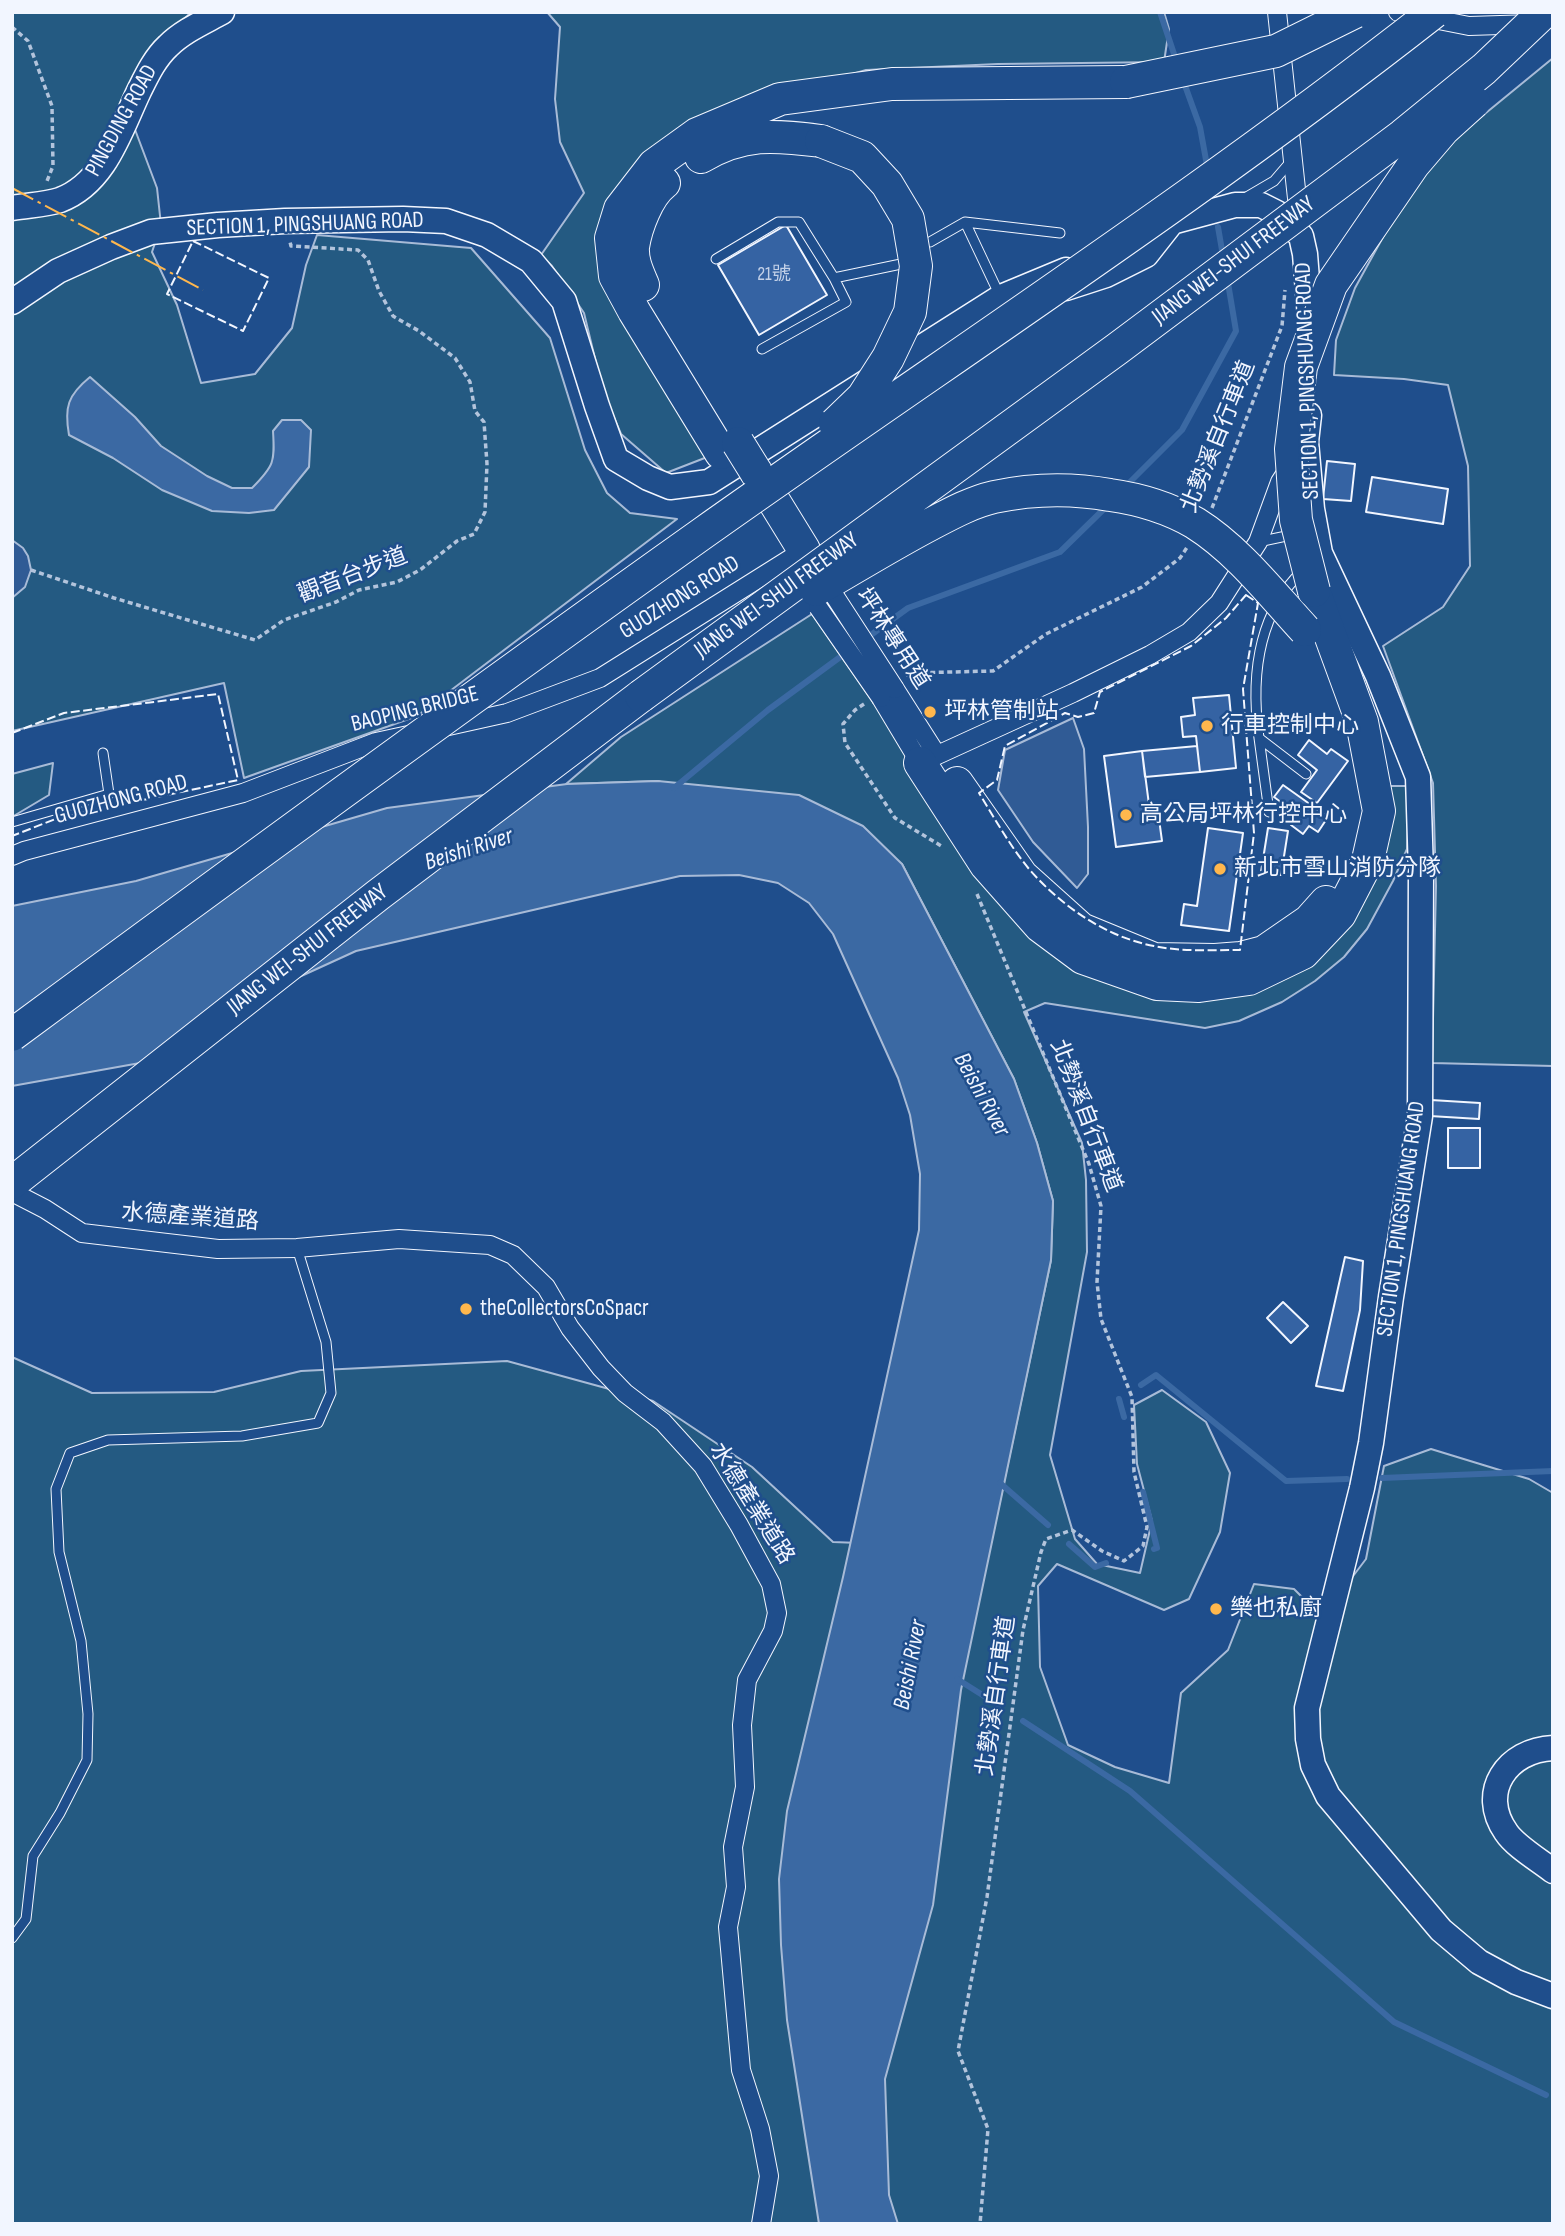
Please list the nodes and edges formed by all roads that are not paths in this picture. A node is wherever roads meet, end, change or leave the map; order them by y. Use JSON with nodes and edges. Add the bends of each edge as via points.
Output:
{"nodes":[{"id":1,"x":222,"y":12,"type":"edge"},
{"id":2,"x":1277,"y":12,"type":"edge"},
{"id":3,"x":1355,"y":12,"type":"edge"},
{"id":4,"x":1398,"y":12,"type":"edge"},
{"id":5,"x":1434,"y":12,"type":"edge"},
{"id":6,"x":1544,"y":12,"type":"edge"},
{"id":7,"x":1553,"y":26,"type":"edge"},
{"id":8,"x":1292,"y":160,"type":"junction"},
{"id":9,"x":1235,"y":205,"type":"junction"},
{"id":10,"x":12,"y":208,"type":"edge"},
{"id":11,"x":965,"y":222,"type":"junction"},
{"id":12,"x":1060,"y":233,"type":"dead end"},
{"id":13,"x":1301,"y":236,"type":"junction"},
{"id":14,"x":930,"y":242,"type":"dead end"},
{"id":15,"x":716,"y":259,"type":"dead end"},
{"id":16,"x":901,"y":264,"type":"dead end"},
{"id":17,"x":834,"y":278,"type":"junction"},
{"id":18,"x":1001,"y":298,"type":"junction"},
{"id":19,"x":12,"y":302,"type":"edge"},
{"id":20,"x":762,"y":349,"type":"dead end"},
{"id":21,"x":1306,"y":442,"type":"junction"},
{"id":22,"x":729,"y":448,"type":"junction"},
{"id":23,"x":704,"y":533,"type":"junction"},
{"id":24,"x":1258,"y":542,"type":"junction"},
{"id":25,"x":1320,"y":553,"type":"junction"},
{"id":26,"x":795,"y":555,"type":"junction"},
{"id":27,"x":600,"y":678,"type":"joint"},
{"id":28,"x":885,"y":693,"type":"junction"},
{"id":29,"x":640,"y":696,"type":"junction"},
{"id":30,"x":1258,"y":738,"type":"junction"},
{"id":31,"x":103,"y":753,"type":"dead end"},
{"id":32,"x":929,"y":759,"type":"junction"},
{"id":33,"x":1306,"y":774,"type":"dead end"},
{"id":34,"x":243,"y":793,"type":"joint"},
{"id":35,"x":1269,"y":812,"type":"dead end"},
{"id":36,"x":12,"y":822,"type":"edge"},
{"id":37,"x":12,"y":856,"type":"edge"},
{"id":38,"x":12,"y":1035,"type":"edge"},
{"id":39,"x":12,"y":1183,"type":"edge"},
{"id":40,"x":12,"y":1192,"type":"edge"},
{"id":41,"x":297,"y":1248,"type":"junction"},
{"id":42,"x":1553,"y":1748,"type":"edge"},
{"id":43,"x":1553,"y":1871,"type":"edge"},
{"id":44,"x":12,"y":1938,"type":"edge"},
{"id":45,"x":1553,"y":1996,"type":"edge"},
{"id":46,"x":761,"y":2224,"type":"edge"}],
"edges":[{"from":1,"to":10,"type":"street","name":"PINGDING ROAD","via":[[184,33],[151,66],[91,181],[56,201]]},
{"from":2,"to":8,"type":"street"},
{"from":3,"to":22,"type":"highway","bridge":true,"via":[[1276,51],[1126,82],[892,84],[780,99],[697,134],[654,165],[621,209],[611,238],[615,276],[634,311]]},
{"from":4,"to":7,"type":"street","via":[[1469,26]]},
{"from":5,"to":23,"type":"highway","bridge":true,"via":[[1216,177]]},
{"from":6,"to":29,"type":"highway","name":"JIANG WEI-SHUI FREEWAY","bridge":true,"via":[[1484,69],[1403,135]]},
{"from":7,"to":32,"type":"highway","bridge":true,"via":[[1443,130],[1414,164],[1331,285],[1301,367],[1291,449],[1296,520],[1314,591],[1362,722],[1379,811],[1368,860],[1340,914],[1303,953],[1249,979],[1199,986],[1157,984],[1083,958],[1040,926],[986,865]]},
{"from":8,"to":9,"type":"lane","via":[[1274,181]]},
{"from":8,"to":13,"type":"street"},
{"from":9,"to":13,"type":"street","name":"SECTION 1, PINGSHUANG ROAD","via":[[1261,205],[1277,212]]},
{"from":9,"to":18,"type":"street","name":"SECTION 1, PINGSHUANG ROAD","via":[[1172,222]]},
{"from":11,"to":12,"type":"lane"},
{"from":11,"to":14,"type":"lane"},
{"from":11,"to":18,"type":"lane"},
{"from":13,"to":21,"type":"street","name":"SECTION 1, PINGSHUANG ROAD","via":[[1312,343]]},
{"from":15,"to":17,"type":"lane","via":[[778,222],[799,222]]},
{"from":16,"to":17,"type":"lane"},
{"from":17,"to":20,"type":"lane","via":[[846,302]]},
{"from":18,"to":19,"type":"street","name":"SECTION 1, PINGSHUANG ROAD","via":[[709,482],[670,487],[616,459],[564,301],[531,261],[487,235],[446,221],[285,221],[151,232],[58,271]]},
{"from":21,"to":24,"type":"street","via":[[1280,482]]},
{"from":21,"to":25,"type":"street","name":"SECTION 1, PINGSHUANG ROAD"},
{"from":22,"to":23,"type":"highway","bridge":true,"via":[[635,267],[633,249],[644,211],[656,189],[682,168],[740,140],[774,135],[821,141],[862,157],[887,184],[908,219],[916,267],[910,312],[863,397],[824,435]]},
{"from":22,"to":26,"type":"highway"},
{"from":23,"to":38,"type":"highway","bridge":true},
{"from":24,"to":25,"type":"lane","via":[[1291,535]]},
{"from":24,"to":32,"type":"street","via":[[1219,603],[1189,632],[1128,666]]},
{"from":25,"to":30,"type":"lane","via":[[1290,583],[1270,613],[1260,645],[1254,708]]},
{"from":25,"to":45,"type":"street","name":"SECTION 1, PINGSHUANG ROAD","via":[[1378,676],[1418,777],[1420,1116],[1371,1443],[1307,1708],[1312,1765],[1328,1796],[1441,1930],[1479,1962]]},
{"from":26,"to":27,"type":"street","name":"GUOZHONG ROAD"},
{"from":26,"to":28,"type":"street","name":"坪林專用道","bridge":true,"via":[[818,607]]},
{"from":26,"to":28,"type":"street","name":"坪林專用道","bridge":true,"via":[[834,594]]},
{"from":27,"to":34,"type":"street","name":"BAOPING BRIDGE","bridge":true,"via":[[508,713],[376,742]]},
{"from":28,"to":32,"type":"street","name":"坪林專用道"},
{"from":29,"to":32,"type":"highway","bridge":true,"via":[[956,511],[992,497],[1033,491],[1085,490],[1133,499],[1195,524],[1238,558],[1306,630],[1352,751],[1362,802],[1360,843],[1343,882],[1309,920],[1264,952],[1215,960],[1154,959],[1081,929],[1022,876]]},
{"from":29,"to":39,"type":"highway","name":"JIANG WEI-SHUI FREEWAY"},
{"from":30,"to":33,"type":"lane"},
{"from":30,"to":35,"type":"lane"},
{"from":31,"to":36,"type":"lane","via":[[109,794]]},
{"from":34,"to":37,"type":"street","name":"GUOZHONG ROAD"},
{"from":40,"to":41,"type":"street","name":"水德產業道路","via":[[82,1233],[218,1249]]},
{"from":41,"to":44,"type":"lane","via":[[326,1342],[331,1393],[318,1423],[242,1436],[108,1440],[69,1453],[56,1489],[59,1552],[81,1641],[87,1760],[33,1856],[26,1919]]},
{"from":41,"to":46,"type":"street","name":"水德產業道路","via":[[398,1239],[490,1245],[513,1255],[546,1287],[601,1368],[663,1422],[703,1466],[771,1584],[777,1613],[773,1631],[747,1681],[742,1725],[745,1787],[733,1847],[736,1887],[728,1927],[741,2070],[769,2176]]},
{"from":42,"to":43,"type":"street","via":[[1520,1758],[1504,1771],[1494,1791],[1495,1813],[1507,1835]]}]}
